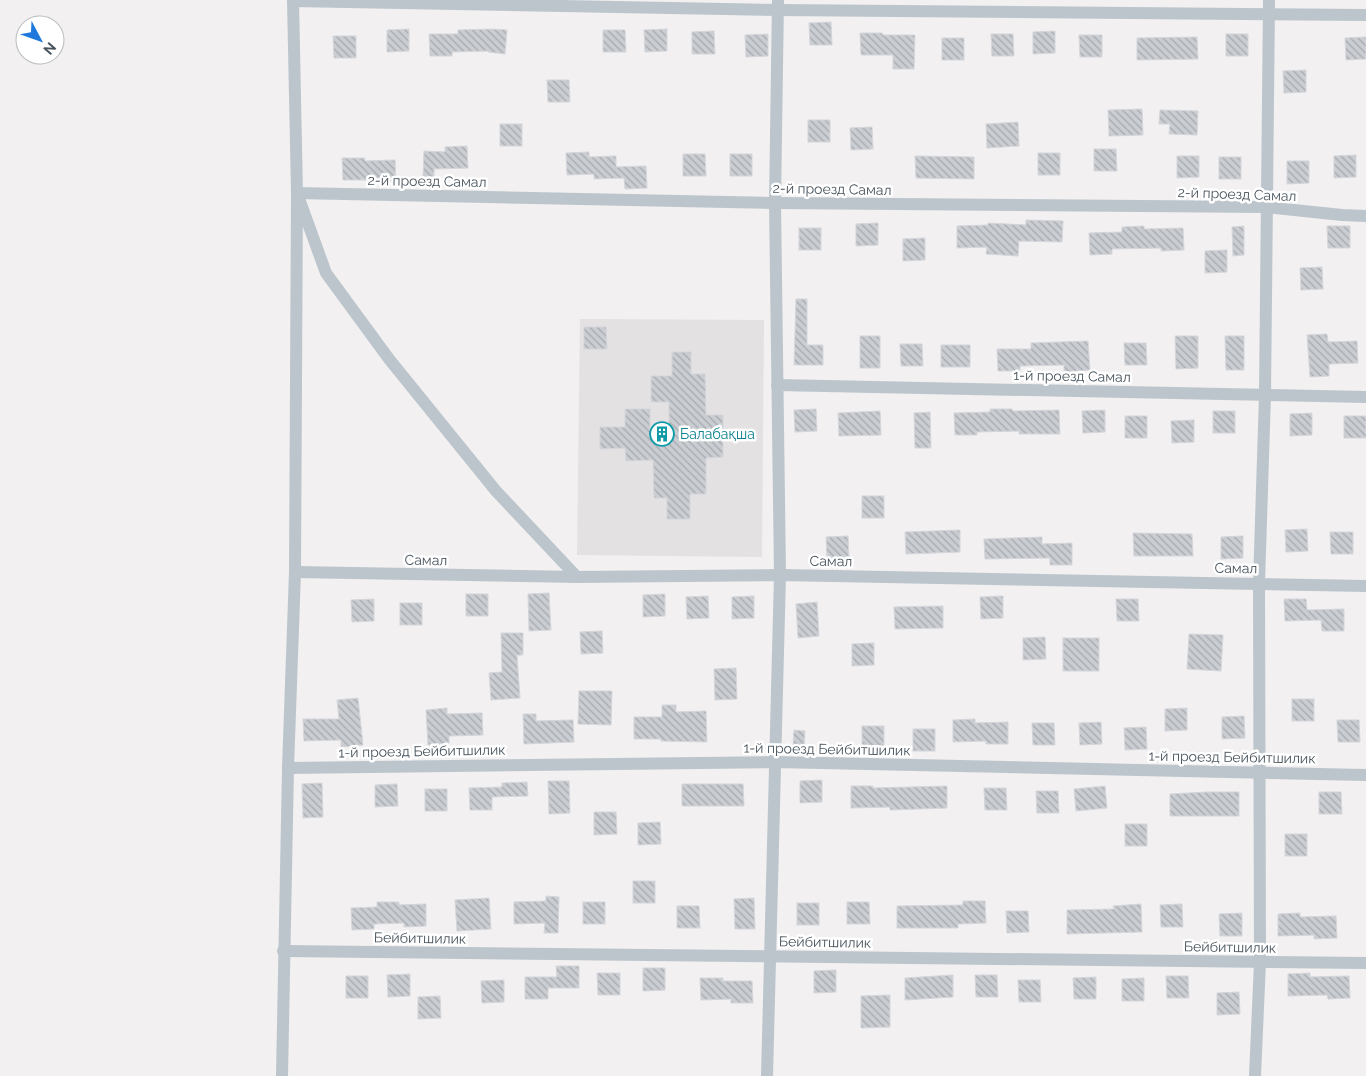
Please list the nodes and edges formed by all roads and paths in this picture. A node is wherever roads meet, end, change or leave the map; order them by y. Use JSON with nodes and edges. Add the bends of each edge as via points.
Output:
{"nodes":[{"id":1,"x":293,"y":0,"type":"edge"},
{"id":2,"x":1269,"y":0,"type":"edge"},
{"id":3,"x":778,"y":5,"type":"edge"},
{"id":4,"x":1268,"y":14,"type":"junction"},
{"id":5,"x":1366,"y":15,"type":"edge"},
{"id":6,"x":297,"y":193,"type":"junction"},
{"id":7,"x":776,"y":203,"type":"junction"},
{"id":8,"x":1266,"y":207,"type":"junction"},
{"id":9,"x":1366,"y":216,"type":"edge"},
{"id":10,"x":777,"y":385,"type":"junction"},
{"id":11,"x":1265,"y":395,"type":"junction"},
{"id":12,"x":1366,"y":396,"type":"edge"},
{"id":13,"x":295,"y":572,"type":"junction"},
{"id":14,"x":780,"y":575,"type":"junction"},
{"id":15,"x":577,"y":577,"type":"junction"},
{"id":16,"x":1259,"y":583,"type":"junction"},
{"id":17,"x":1366,"y":586,"type":"edge"},
{"id":18,"x":776,"y":762,"type":"junction"},
{"id":19,"x":288,"y":768,"type":"junction"},
{"id":20,"x":1259,"y":773,"type":"junction"},
{"id":21,"x":1366,"y":775,"type":"edge"},
{"id":22,"x":283,"y":951,"type":"junction"},
{"id":23,"x":769,"y":956,"type":"junction"},
{"id":24,"x":1260,"y":962,"type":"junction"},
{"id":25,"x":1366,"y":963,"type":"edge"},
{"id":26,"x":282,"y":1076,"type":"edge"},
{"id":27,"x":767,"y":1076,"type":"edge"},
{"id":28,"x":1255,"y":1076,"type":"edge"}],
"edges":[{"from":1,"to":3,"type":"street"},
{"from":1,"to":6,"type":"street"},
{"from":2,"to":4,"type":"street"},
{"from":3,"to":4,"type":"street"},
{"from":3,"to":7,"type":"street"},
{"from":4,"to":5,"type":"street"},
{"from":4,"to":8,"type":"street"},
{"from":6,"to":7,"type":"street","name":"2-й проезд Самал"},
{"from":6,"to":13,"type":"street"},
{"from":6,"to":15,"type":"street","via":[[326,273],[389,359],[496,491]]},
{"from":7,"to":8,"type":"street","name":"2-й проезд Самал"},
{"from":7,"to":10,"type":"street"},
{"from":8,"to":9,"type":"street","name":"2-й проезд Самал"},
{"from":8,"to":11,"type":"street"},
{"from":10,"to":11,"type":"street","name":"1-й проезд Самал"},
{"from":10,"to":14,"type":"street"},
{"from":11,"to":12,"type":"street","name":"1-й проезд Самал"},
{"from":11,"to":16,"type":"street"},
{"from":13,"to":15,"type":"street","name":"Самал"},
{"from":13,"to":19,"type":"street"},
{"from":14,"to":15,"type":"street","name":"Самал"},
{"from":14,"to":16,"type":"street","name":"Самал"},
{"from":14,"to":18,"type":"street"},
{"from":16,"to":17,"type":"street","name":"Самал"},
{"from":16,"to":20,"type":"street"},
{"from":18,"to":19,"type":"street","name":"1-й проезд Бейбитшилик"},
{"from":18,"to":20,"type":"street","name":"1-й проезд Бейбитшилик"},
{"from":18,"to":23,"type":"street"},
{"from":19,"to":22,"type":"street"},
{"from":20,"to":21,"type":"street","name":"1-й проезд Бейбитшилик"},
{"from":20,"to":24,"type":"street"},
{"from":22,"to":23,"type":"street","name":"Бейбитшилик"},
{"from":22,"to":26,"type":"street"},
{"from":23,"to":24,"type":"street","name":"Бейбитшилик"},
{"from":23,"to":27,"type":"street"},
{"from":24,"to":25,"type":"street","name":"Бейбитшилик"},
{"from":24,"to":28,"type":"street"}]}
